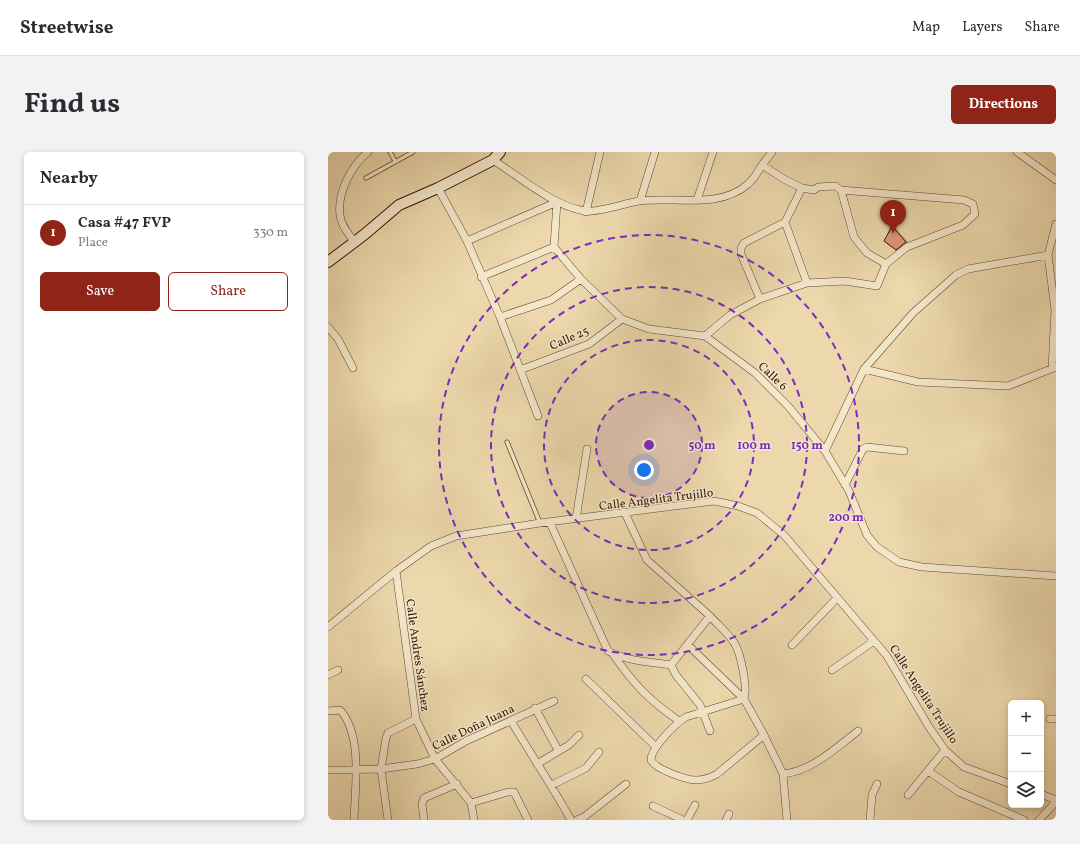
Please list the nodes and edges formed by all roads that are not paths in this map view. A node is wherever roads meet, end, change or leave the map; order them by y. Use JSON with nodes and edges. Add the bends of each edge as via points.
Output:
{"nodes":[{"id":1,"x":368,"y":152,"type":"edge"},
{"id":2,"x":390,"y":152,"type":"edge"},
{"id":3,"x":413,"y":152,"type":"edge"},
{"id":4,"x":500,"y":152,"type":"edge"},
{"id":5,"x":600,"y":152,"type":"edge"},
{"id":6,"x":655,"y":152,"type":"edge"},
{"id":7,"x":713,"y":152,"type":"edge"},
{"id":8,"x":772,"y":152,"type":"edge"},
{"id":9,"x":1017,"y":152,"type":"edge"},
{"id":10,"x":493,"y":160,"type":"junction"},
{"id":11,"x":395,"y":162,"type":"junction"},
{"id":12,"x":762,"y":165,"type":"junction"},
{"id":13,"x":366,"y":178,"type":"dead end"},
{"id":14,"x":1056,"y":180,"type":"edge"},
{"id":15,"x":438,"y":188,"type":"junction"},
{"id":16,"x":802,"y":188,"type":"junction"},
{"id":17,"x":840,"y":190,"type":"junction"},
{"id":18,"x":697,"y":200,"type":"junction"},
{"id":19,"x":640,"y":201,"type":"junction"},
{"id":20,"x":557,"y":202,"type":"junction"},
{"id":21,"x":586,"y":212,"type":"junction"},
{"id":22,"x":785,"y":222,"type":"junction"},
{"id":23,"x":1056,"y":224,"type":"edge"},
{"id":24,"x":467,"y":241,"type":"junction"},
{"id":25,"x":355,"y":243,"type":"junction"},
{"id":26,"x":554,"y":247,"type":"junction"},
{"id":27,"x":1048,"y":255,"type":"junction"},
{"id":28,"x":328,"y":262,"type":"edge"},
{"id":29,"x":886,"y":264,"type":"junction"},
{"id":30,"x":482,"y":277,"type":"junction"},
{"id":31,"x":581,"y":280,"type":"junction"},
{"id":32,"x":807,"y":283,"type":"junction"},
{"id":33,"x":760,"y":299,"type":"junction"},
{"id":34,"x":500,"y":318,"type":"junction"},
{"id":35,"x":622,"y":319,"type":"junction"},
{"id":36,"x":328,"y":327,"type":"edge"},
{"id":37,"x":705,"y":336,"type":"junction"},
{"id":38,"x":353,"y":368,"type":"dead end"},
{"id":39,"x":1054,"y":368,"type":"edge"},
{"id":40,"x":864,"y":369,"type":"junction"},
{"id":41,"x":520,"y":370,"type":"junction"},
{"id":42,"x":538,"y":416,"type":"dead end"},
{"id":43,"x":507,"y":442,"type":"dead end"},
{"id":44,"x":587,"y":449,"type":"dead end"},
{"id":45,"x":825,"y":451,"type":"junction"},
{"id":46,"x":904,"y":451,"type":"dead end"},
{"id":47,"x":845,"y":485,"type":"junction"},
{"id":48,"x":625,"y":513,"type":"junction"},
{"id":49,"x":576,"y":519,"type":"junction"},
{"id":50,"x":540,"y":523,"type":"junction"},
{"id":51,"x":550,"y":523,"type":"junction"},
{"id":52,"x":396,"y":571,"type":"junction"},
{"id":53,"x":1056,"y":576,"type":"edge"},
{"id":54,"x":837,"y":598,"type":"junction"},
{"id":55,"x":710,"y":616,"type":"junction"},
{"id":56,"x":328,"y":627,"type":"edge"},
{"id":57,"x":874,"y":641,"type":"junction"},
{"id":58,"x":688,"y":645,"type":"junction"},
{"id":59,"x":792,"y":645,"type":"dead end"},
{"id":60,"x":613,"y":654,"type":"junction"},
{"id":61,"x":671,"y":665,"type":"junction"},
{"id":62,"x":338,"y":670,"type":"dead end"},
{"id":63,"x":832,"y":670,"type":"dead end"},
{"id":64,"x":328,"y":675,"type":"edge"},
{"id":65,"x":586,"y":680,"type":"dead end"},
{"id":66,"x":744,"y":699,"type":"junction"},
{"id":67,"x":554,"y":700,"type":"dead end"},
{"id":68,"x":535,"y":708,"type":"junction"},
{"id":69,"x":702,"y":710,"type":"junction"},
{"id":70,"x":328,"y":711,"type":"edge"},
{"id":71,"x":416,"y":719,"type":"junction"},
{"id":72,"x":511,"y":721,"type":"junction"},
{"id":73,"x":679,"y":721,"type":"junction"},
{"id":74,"x":710,"y":731,"type":"dead end"},
{"id":75,"x":858,"y":731,"type":"dead end"},
{"id":76,"x":764,"y":734,"type":"junction"},
{"id":77,"x":579,"y":735,"type":"dead end"},
{"id":78,"x":656,"y":747,"type":"junction"},
{"id":79,"x":558,"y":750,"type":"junction"},
{"id":80,"x":945,"y":750,"type":"junction"},
{"id":81,"x":599,"y":752,"type":"dead end"},
{"id":82,"x":435,"y":759,"type":"junction"},
{"id":83,"x":537,"y":764,"type":"junction"},
{"id":84,"x":381,"y":768,"type":"junction"},
{"id":85,"x":356,"y":769,"type":"junction"},
{"id":86,"x":328,"y":770,"type":"edge"},
{"id":87,"x":928,"y":771,"type":"junction"},
{"id":88,"x":783,"y":774,"type":"junction"},
{"id":89,"x":1008,"y":783,"type":"edge"},
{"id":90,"x":457,"y":784,"type":"junction"},
{"id":91,"x":626,"y":784,"type":"dead end"},
{"id":92,"x":878,"y":784,"type":"dead end"},
{"id":93,"x":552,"y":785,"type":"junction"},
{"id":94,"x":908,"y":795,"type":"dead end"},
{"id":95,"x":1044,"y":795,"type":"edge"},
{"id":96,"x":1056,"y":801,"type":"edge"},
{"id":97,"x":471,"y":803,"type":"junction"},
{"id":98,"x":695,"y":805,"type":"dead end"},
{"id":99,"x":653,"y":806,"type":"dead end"},
{"id":100,"x":354,"y":820,"type":"edge"},
{"id":101,"x":388,"y":820,"type":"edge"},
{"id":102,"x":424,"y":820,"type":"edge"},
{"id":103,"x":474,"y":820,"type":"edge"},
{"id":104,"x":528,"y":820,"type":"edge"},
{"id":105,"x":571,"y":820,"type":"edge"},
{"id":106,"x":577,"y":820,"type":"edge"},
{"id":107,"x":683,"y":820,"type":"edge"},
{"id":108,"x":687,"y":820,"type":"edge"},
{"id":109,"x":787,"y":820,"type":"edge"},
{"id":110,"x":870,"y":820,"type":"edge"},
{"id":111,"x":1024,"y":820,"type":"edge"},
{"id":112,"x":1039,"y":820,"type":"edge"}],
"edges":[{"from":1,"to":25,"type":"street","via":[[350,175],[340,199],[340,216]]},
{"from":2,"to":11,"type":"lane"},
{"from":3,"to":11,"type":"lane"},
{"from":4,"to":10,"type":"main road"},
{"from":5,"to":21,"type":"street"},
{"from":6,"to":19,"type":"street"},
{"from":7,"to":18,"type":"street"},
{"from":8,"to":12,"type":"street"},
{"from":9,"to":14,"type":"street"},
{"from":10,"to":15,"type":"main road"},
{"from":10,"to":20,"type":"street"},
{"from":11,"to":13,"type":"lane"},
{"from":12,"to":16,"type":"street"},
{"from":12,"to":18,"type":"street","via":[[754,178],[741,189],[723,197]]},
{"from":15,"to":24,"type":"street"},
{"from":15,"to":25,"type":"main road","via":[[399,205]]},
{"from":16,"to":17,"type":"street","via":[[814,190],[825,185],[835,186]]},
{"from":16,"to":22,"type":"street"},
{"from":17,"to":29,"type":"street","via":[[854,237],[867,253]]},
{"from":17,"to":29,"type":"street","via":[[964,200],[973,204],[975,214],[963,225],[907,247]]},
{"from":18,"to":19,"type":"street"},
{"from":19,"to":21,"type":"street"},
{"from":20,"to":21,"type":"street"},
{"from":20,"to":24,"type":"street"},
{"from":20,"to":26,"type":"street"},
{"from":22,"to":32,"type":"street"},
{"from":22,"to":33,"type":"street","via":[[741,248],[741,254]]},
{"from":23,"to":27,"type":"street"},
{"from":24,"to":30,"type":"street"},
{"from":25,"to":28,"type":"main road"},
{"from":26,"to":30,"type":"street"},
{"from":26,"to":31,"type":"street","name":"Calle 6"},
{"from":27,"to":39,"type":"street","via":[[1055,310]]},
{"from":27,"to":40,"type":"street","via":[[968,269],[956,275],[913,313]]},
{"from":29,"to":32,"type":"street","via":[[877,286],[845,282]]},
{"from":30,"to":34,"type":"street"},
{"from":31,"to":34,"type":"street","via":[[551,300]]},
{"from":31,"to":35,"type":"street","name":"Calle 6"},
{"from":32,"to":33,"type":"street"},
{"from":33,"to":37,"type":"street","via":[[730,315]]},
{"from":34,"to":41,"type":"street"},
{"from":35,"to":37,"type":"street","name":"Calle 6","via":[[649,329]]},
{"from":35,"to":41,"type":"street","name":"Calle 25","via":[[589,344]]},
{"from":36,"to":38,"type":"street","via":[[338,339]]},
{"from":37,"to":45,"type":"street","name":"Calle 6","via":[[755,373],[788,406]]},
{"from":39,"to":40,"type":"street","via":[[1008,386],[918,382]]},
{"from":40,"to":45,"type":"street"},
{"from":41,"to":42,"type":"street"},
{"from":43,"to":50,"type":"lane"},
{"from":44,"to":49,"type":"street"},
{"from":45,"to":47,"type":"street","name":"Calle 6"},
{"from":46,"to":47,"type":"street","via":[[863,449]]},
{"from":47,"to":53,"type":"street","name":"Calle 6","via":[[867,535],[877,547],[899,562]]},
{"from":48,"to":49,"type":"street","name":"Calle Angelita Trujillo"},
{"from":48,"to":54,"type":"street","name":"Calle Angelita Trujillo","via":[[714,501],[757,513],[784,535]]},
{"from":48,"to":55,"type":"street","via":[[637,535],[643,556]]},
{"from":49,"to":51,"type":"street","name":"Calle Angelita Trujillo"},
{"from":50,"to":51,"type":"street","name":"Calle Angelita Trujillo"},
{"from":50,"to":52,"type":"street","name":"Calle Angelita Trujillo","via":[[456,536],[431,546]]},
{"from":51,"to":60,"type":"street","via":[[595,625],[608,651]]},
{"from":52,"to":56,"type":"street","name":"Calle Angelita Trujillo"},
{"from":52,"to":71,"type":"street","name":"Calle Andrés Sánchez"},
{"from":54,"to":57,"type":"street","name":"Calle Angelita Trujillo"},
{"from":54,"to":59,"type":"street"},
{"from":55,"to":58,"type":"street"},
{"from":55,"to":66,"type":"street","via":[[735,645],[745,682]]},
{"from":57,"to":63,"type":"street"},
{"from":57,"to":80,"type":"street","name":"Calle Angelita Trujillo","via":[[887,656]]},
{"from":58,"to":61,"type":"street"},
{"from":58,"to":66,"type":"street"},
{"from":60,"to":61,"type":"street"},
{"from":60,"to":73,"type":"street","via":[[629,679],[654,703]]},
{"from":61,"to":69,"type":"street"},
{"from":62,"to":64,"type":"street"},
{"from":65,"to":78,"type":"street"},
{"from":66,"to":69,"type":"street"},
{"from":66,"to":76,"type":"street"},
{"from":67,"to":68,"type":"street","name":"Calle Doña Juana"},
{"from":68,"to":72,"type":"street","name":"Calle Doña Juana"},
{"from":68,"to":79,"type":"street"},
{"from":69,"to":73,"type":"street"},
{"from":69,"to":74,"type":"street"},
{"from":70,"to":85,"type":"street","via":[[340,710],[345,715],[352,732]]},
{"from":71,"to":82,"type":"street","name":"Calle Andrés Sánchez"},
{"from":71,"to":84,"type":"street","via":[[388,733]]},
{"from":72,"to":82,"type":"street","name":"Calle Doña Juana","via":[[466,741]]},
{"from":72,"to":83,"type":"street"},
{"from":73,"to":78,"type":"street"},
{"from":75,"to":88,"type":"street","via":[[822,759]]},
{"from":76,"to":78,"type":"street","via":[[708,779],[694,780],[682,777],[652,763],[651,757]]},
{"from":76,"to":88,"type":"street"},
{"from":77,"to":79,"type":"street","via":[[569,745]]},
{"from":79,"to":83,"type":"street"},
{"from":80,"to":87,"type":"street"},
{"from":80,"to":89,"type":"street","name":"Calle Angelita Trujillo","via":[[964,767]]},
{"from":81,"to":93,"type":"street","via":[[586,768]]},
{"from":82,"to":84,"type":"street","name":"Calle Doña Juana"},
{"from":82,"to":90,"type":"street","name":"Calle Andrés Sánchez"},
{"from":83,"to":93,"type":"street"},
{"from":84,"to":85,"type":"street","name":"Calle Doña Juana"},
{"from":84,"to":101,"type":"street"},
{"from":85,"to":86,"type":"street","name":"Calle Doña Juana"},
{"from":85,"to":100,"type":"street"},
{"from":87,"to":94,"type":"street"},
{"from":87,"to":111,"type":"street","via":[[959,792]]},
{"from":88,"to":109,"type":"street"},
{"from":90,"to":97,"type":"street","name":"Calle Andrés Sánchez"},
{"from":90,"to":102,"type":"street","via":[[424,798]]},
{"from":91,"to":106,"type":"street"},
{"from":92,"to":110,"type":"street","via":[[872,795]]},
{"from":93,"to":105,"type":"street"},
{"from":95,"to":96,"type":"street"},
{"from":96,"to":112,"type":"street"},
{"from":97,"to":103,"type":"street","name":"Calle Andrés Sánchez"},
{"from":97,"to":104,"type":"street","via":[[514,792]]},
{"from":98,"to":108,"type":"street"},
{"from":99,"to":107,"type":"street"}]}
